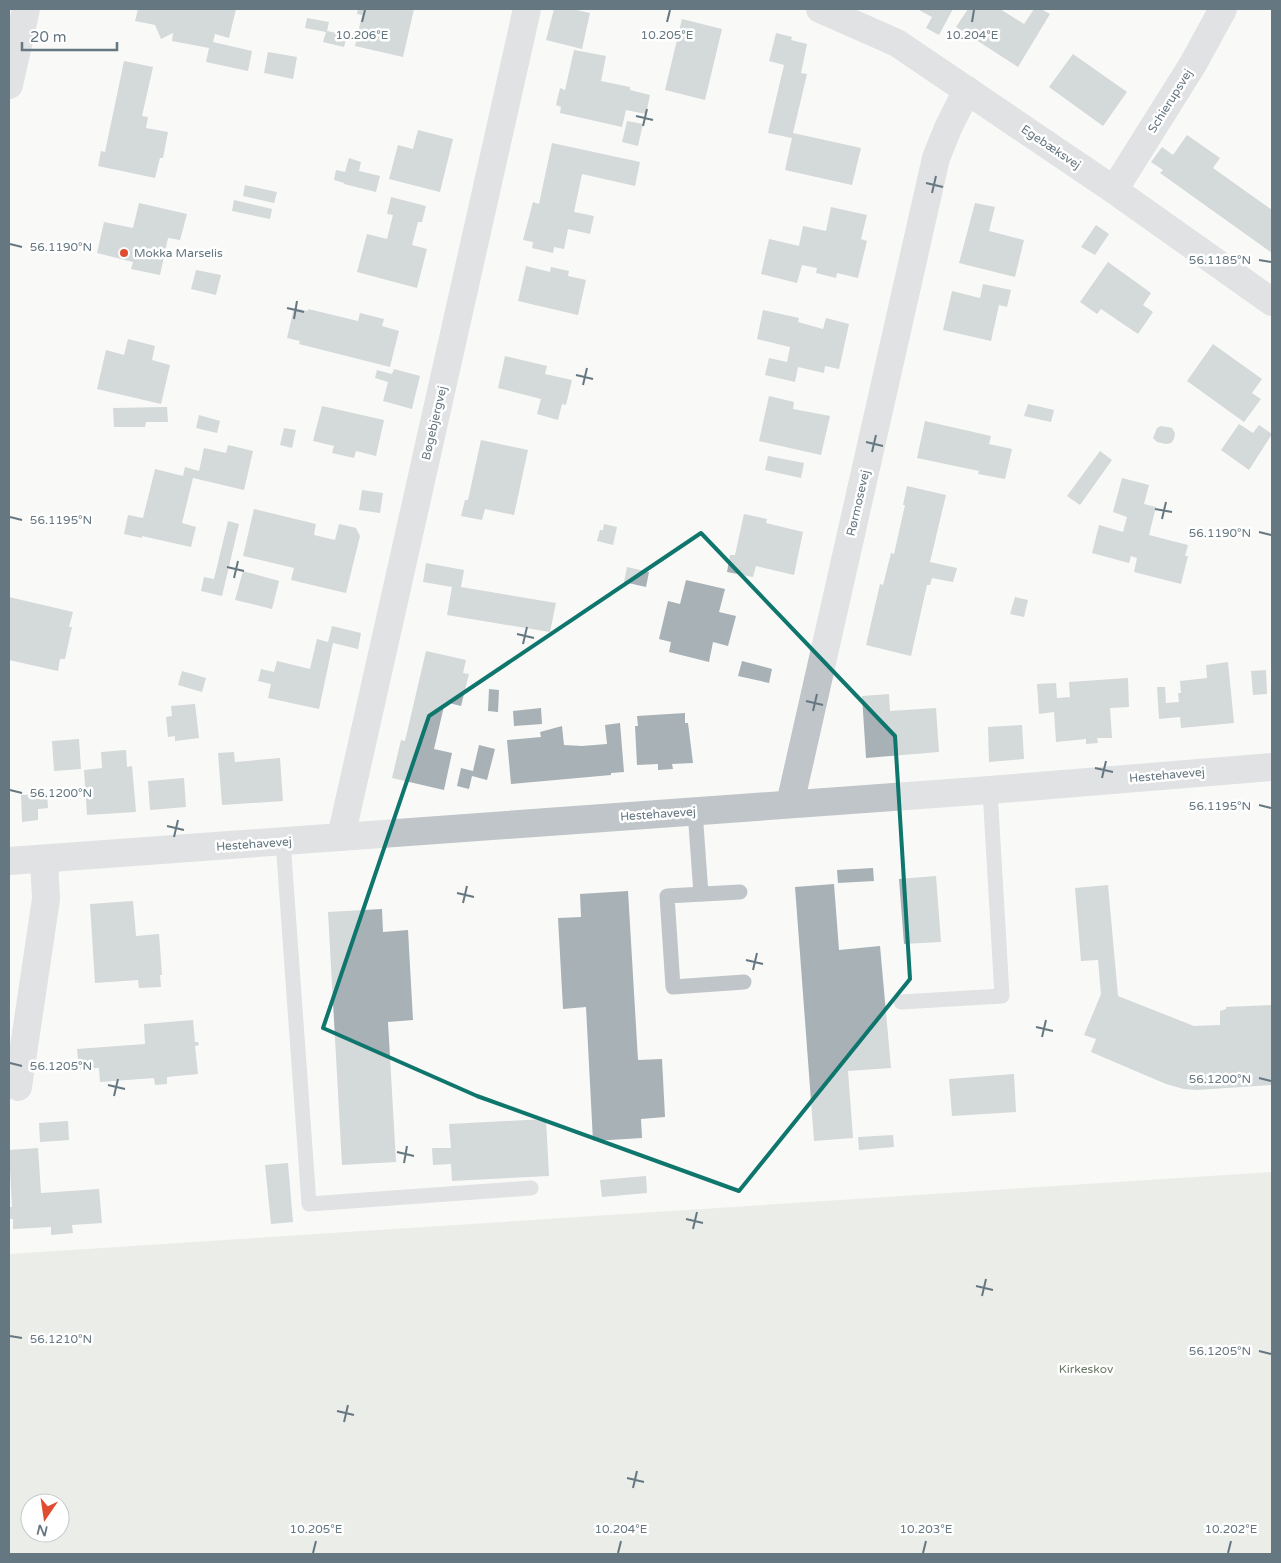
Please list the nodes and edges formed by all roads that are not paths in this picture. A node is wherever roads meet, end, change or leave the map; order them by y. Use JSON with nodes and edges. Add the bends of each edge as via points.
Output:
{"nodes":[{"id":1,"x":26,"y":9,"type":"edge"},
{"id":2,"x":527,"y":9,"type":"edge"},
{"id":3,"x":820,"y":9,"type":"edge"},
{"id":4,"x":1223,"y":9,"type":"edge"},
{"id":5,"x":9,"y":85,"type":"edge"},
{"id":6,"x":967,"y":90,"type":"junction"},
{"id":7,"x":1114,"y":190,"type":"junction"},
{"id":8,"x":1272,"y":302,"type":"edge"},
{"id":9,"x":1272,"y":767,"type":"edge"},
{"id":10,"x":990,"y":790,"type":"junction"},
{"id":11,"x":790,"y":804,"type":"junction"},
{"id":12,"x":695,"y":811,"type":"junction"},
{"id":13,"x":341,"y":837,"type":"junction"},
{"id":14,"x":283,"y":842,"type":"junction"},
{"id":15,"x":44,"y":859,"type":"junction"},
{"id":16,"x":9,"y":861,"type":"edge"},
{"id":17,"x":740,"y":892,"type":"dead end"},
{"id":18,"x":701,"y":894,"type":"junction"},
{"id":19,"x":744,"y":982,"type":"dead end"},
{"id":20,"x":901,"y":1002,"type":"dead end"},
{"id":21,"x":18,"y":1087,"type":"dead end"},
{"id":22,"x":532,"y":1188,"type":"dead end"}],
"edges":[{"from":1,"to":5,"type":"street"},
{"from":2,"to":13,"type":"street","name":"Bøgebjergvej"},
{"from":3,"to":6,"type":"street","name":"Egebæksvej","via":[[897,44]]},
{"from":4,"to":7,"type":"street","name":"Schierupsvej","via":[[1193,64]]},
{"from":6,"to":7,"type":"street","name":"Egebæksvej"},
{"from":6,"to":11,"type":"street","name":"Rørmosevej","via":[[936,158]]},
{"from":7,"to":8,"type":"street","name":"Egebæksvej"},
{"from":9,"to":10,"type":"street","name":"Hestehavevej"},
{"from":10,"to":11,"type":"street","name":"Hestehavevej"},
{"from":10,"to":20,"type":"lane","via":[[1002,996]]},
{"from":11,"to":12,"type":"street","name":"Hestehavevej"},
{"from":12,"to":13,"type":"street","name":"Hestehavevej"},
{"from":12,"to":18,"type":"lane"},
{"from":13,"to":14,"type":"street","name":"Hestehavevej"},
{"from":14,"to":15,"type":"street","name":"Hestehavevej"},
{"from":14,"to":22,"type":"lane","via":[[309,1204]]},
{"from":15,"to":16,"type":"street","name":"Hestehavevej"},
{"from":15,"to":21,"type":"street","via":[[46,899]]},
{"from":17,"to":18,"type":"lane"},
{"from":18,"to":19,"type":"lane","via":[[667,896],[673,986]]}]}
